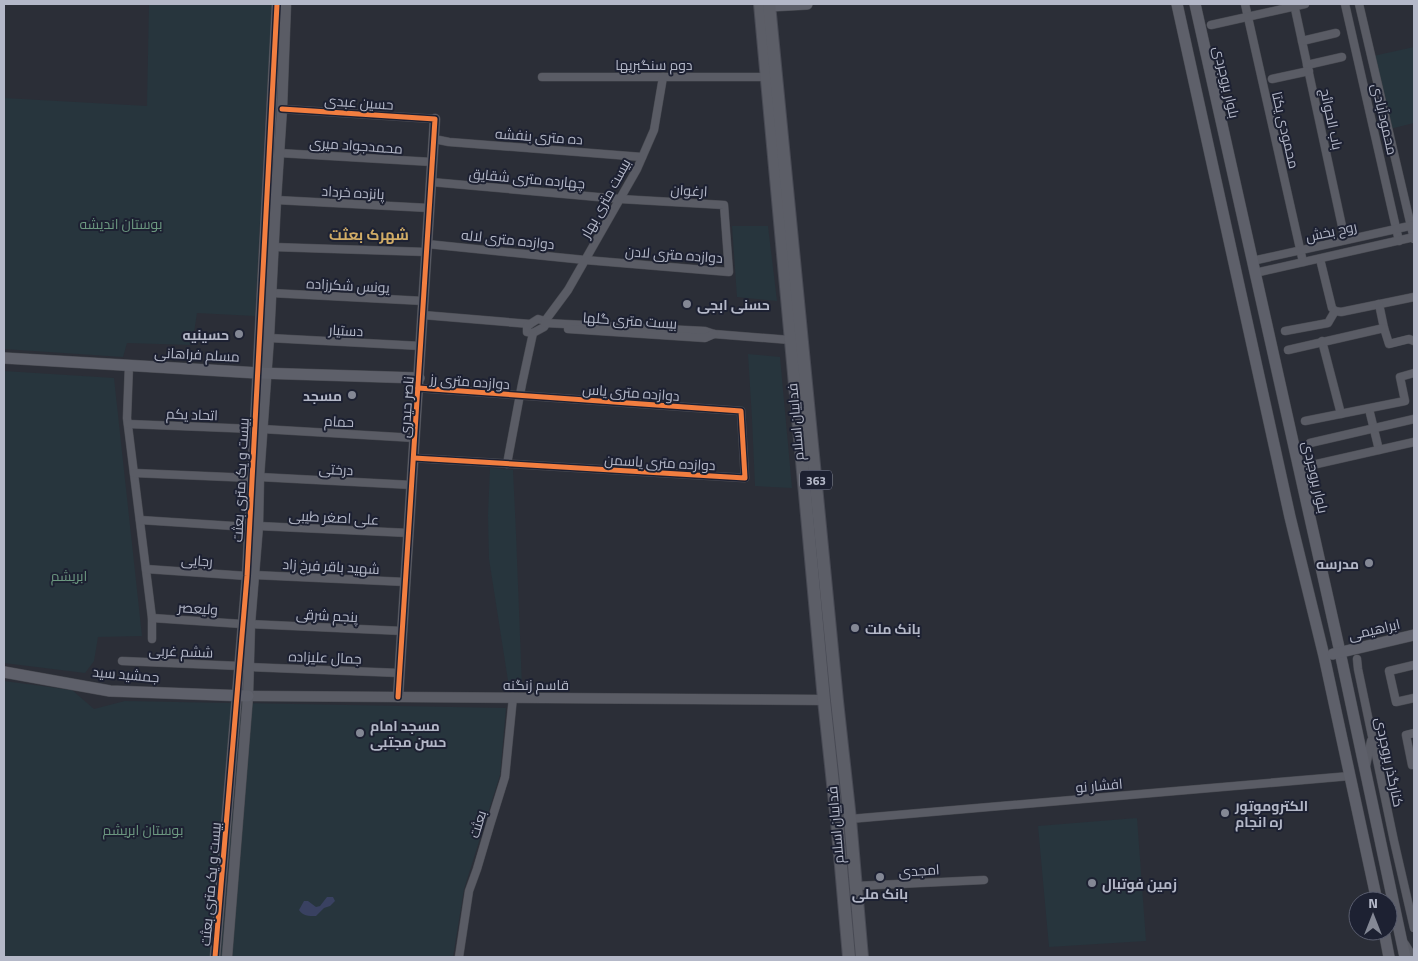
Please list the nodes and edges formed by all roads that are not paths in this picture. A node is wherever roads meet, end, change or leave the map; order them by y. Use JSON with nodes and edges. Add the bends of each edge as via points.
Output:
{"nodes":[{"id":1,"x":278,"y":4,"type":"edge"},
{"id":2,"x":286,"y":4,"type":"edge"},
{"id":3,"x":766,"y":4,"type":"edge"},
{"id":4,"x":807,"y":4,"type":"edge"},
{"id":5,"x":1177,"y":4,"type":"edge"},
{"id":6,"x":1195,"y":4,"type":"edge"},
{"id":7,"x":1245,"y":4,"type":"edge"},
{"id":8,"x":1305,"y":4,"type":"edge"},
{"id":9,"x":1345,"y":4,"type":"edge"},
{"id":10,"x":1359,"y":4,"type":"edge"},
{"id":11,"x":1295,"y":5,"type":"edge"},
{"id":12,"x":1248,"y":17,"type":"junction"},
{"id":13,"x":1211,"y":25,"type":"dead end"},
{"id":14,"x":1336,"y":33,"type":"dead end"},
{"id":15,"x":1302,"y":41,"type":"junction"},
{"id":16,"x":1342,"y":57,"type":"dead end"},
{"id":17,"x":1308,"y":68,"type":"junction"},
{"id":18,"x":542,"y":77,"type":"dead end"},
{"id":19,"x":663,"y":77,"type":"junction"},
{"id":20,"x":766,"y":77,"type":"junction"},
{"id":21,"x":1272,"y":79,"type":"dead end"},
{"id":22,"x":282,"y":109,"type":"junction"},
{"id":23,"x":435,"y":118,"type":"joint"},
{"id":24,"x":434,"y":139,"type":"junction"},
{"id":25,"x":279,"y":153,"type":"junction"},
{"id":26,"x":642,"y":157,"type":"junction"},
{"id":27,"x":432,"y":162,"type":"junction"},
{"id":28,"x":431,"y":182,"type":"junction"},
{"id":29,"x":620,"y":199,"type":"junction"},
{"id":30,"x":276,"y":200,"type":"junction"},
{"id":31,"x":429,"y":208,"type":"junction"},
{"id":32,"x":1413,"y":226,"type":"edge"},
{"id":33,"x":1397,"y":229,"type":"junction"},
{"id":34,"x":726,"y":238,"type":"joint"},
{"id":35,"x":1414,"y":238,"type":"edge"},
{"id":36,"x":1345,"y":240,"type":"junction"},
{"id":37,"x":1399,"y":241,"type":"junction"},
{"id":38,"x":274,"y":247,"type":"junction"},
{"id":39,"x":427,"y":248,"type":"junction"},
{"id":40,"x":1300,"y":250,"type":"junction"},
{"id":41,"x":1320,"y":258,"type":"junction"},
{"id":42,"x":585,"y":260,"type":"junction"},
{"id":43,"x":1252,"y":261,"type":"junction"},
{"id":44,"x":1303,"y":262,"type":"junction"},
{"id":45,"x":1255,"y":273,"type":"junction"},
{"id":46,"x":271,"y":293,"type":"junction"},
{"id":47,"x":1414,"y":296,"type":"edge"},
{"id":48,"x":424,"y":301,"type":"junction"},
{"id":49,"x":1379,"y":304,"type":"junction"},
{"id":50,"x":1335,"y":311,"type":"junction"},
{"id":51,"x":423,"y":315,"type":"junction"},
{"id":52,"x":530,"y":324,"type":"junction"},
{"id":53,"x":545,"y":324,"type":"junction"},
{"id":54,"x":1384,"y":328,"type":"junction"},
{"id":55,"x":1285,"y":331,"type":"dead end"},
{"id":56,"x":533,"y":333,"type":"junction"},
{"id":57,"x":269,"y":338,"type":"junction"},
{"id":58,"x":790,"y":340,"type":"junction"},
{"id":59,"x":1414,"y":341,"type":"edge"},
{"id":60,"x":1322,"y":342,"type":"junction"},
{"id":61,"x":421,"y":346,"type":"junction"},
{"id":62,"x":1288,"y":350,"type":"dead end"},
{"id":63,"x":4,"y":358,"type":"edge"},
{"id":64,"x":129,"y":365,"type":"junction"},
{"id":65,"x":262,"y":373,"type":"junction"},
{"id":66,"x":1414,"y":373,"type":"edge"},
{"id":67,"x":418,"y":383,"type":"junction"},
{"id":68,"x":520,"y":396,"type":"junction"},
{"id":69,"x":1369,"y":409,"type":"junction"},
{"id":70,"x":741,"y":411,"type":"joint"},
{"id":71,"x":1341,"y":414,"type":"junction"},
{"id":72,"x":1414,"y":419,"type":"edge"},
{"id":73,"x":1305,"y":421,"type":"dead end"},
{"id":74,"x":128,"y":424,"type":"junction"},
{"id":75,"x":1374,"y":428,"type":"junction"},
{"id":76,"x":258,"y":429,"type":"junction"},
{"id":77,"x":415,"y":438,"type":"junction"},
{"id":78,"x":1414,"y":442,"type":"edge"},
{"id":79,"x":1310,"y":443,"type":"dead end"},
{"id":80,"x":1379,"y":450,"type":"junction"},
{"id":81,"x":414,"y":458,"type":"junction"},
{"id":82,"x":506,"y":464,"type":"junction"},
{"id":83,"x":1299,"y":468,"type":"junction"},
{"id":84,"x":134,"y":473,"type":"junction"},
{"id":85,"x":256,"y":478,"type":"junction"},
{"id":86,"x":412,"y":485,"type":"junction"},
{"id":87,"x":140,"y":520,"type":"junction"},
{"id":88,"x":253,"y":526,"type":"junction"},
{"id":89,"x":409,"y":533,"type":"junction"},
{"id":90,"x":146,"y":570,"type":"junction"},
{"id":91,"x":250,"y":575,"type":"junction"},
{"id":92,"x":406,"y":582,"type":"junction"},
{"id":93,"x":152,"y":618,"type":"junction"},
{"id":94,"x":246,"y":624,"type":"junction"},
{"id":95,"x":403,"y":631,"type":"junction"},
{"id":96,"x":1414,"y":635,"type":"edge"},
{"id":97,"x":152,"y":639,"type":"dead end"},
{"id":98,"x":1369,"y":646,"type":"junction"},
{"id":99,"x":1340,"y":652,"type":"junction"},
{"id":100,"x":1324,"y":656,"type":"junction"},
{"id":101,"x":1357,"y":659,"type":"junction"},
{"id":102,"x":122,"y":661,"type":"dead end"},
{"id":103,"x":1414,"y":665,"type":"edge"},
{"id":104,"x":244,"y":666,"type":"junction"},
{"id":105,"x":4,"y":672,"type":"edge"},
{"id":106,"x":400,"y":673,"type":"junction"},
{"id":107,"x":1348,"y":687,"type":"junction"},
{"id":108,"x":243,"y":696,"type":"junction"},
{"id":109,"x":398,"y":697,"type":"junction"},
{"id":110,"x":513,"y":698,"type":"junction"},
{"id":111,"x":1414,"y":698,"type":"edge"},
{"id":112,"x":824,"y":700,"type":"junction"},
{"id":113,"x":1414,"y":733,"type":"edge"},
{"id":114,"x":1372,"y":735,"type":"junction"},
{"id":115,"x":1414,"y":765,"type":"edge"},
{"id":116,"x":1366,"y":771,"type":"junction"},
{"id":117,"x":1350,"y":776,"type":"junction"},
{"id":118,"x":850,"y":819,"type":"junction"},
{"id":119,"x":984,"y":880,"type":"dead end"},
{"id":120,"x":856,"y":886,"type":"junction"},
{"id":121,"x":1375,"y":891,"type":"edge"},
{"id":122,"x":1414,"y":928,"type":"edge"},
{"id":123,"x":1402,"y":939,"type":"junction"},
{"id":124,"x":1386,"y":941,"type":"edge"},
{"id":125,"x":215,"y":957,"type":"edge"},
{"id":126,"x":227,"y":957,"type":"edge"},
{"id":127,"x":459,"y":957,"type":"edge"},
{"id":128,"x":849,"y":957,"type":"edge"},
{"id":129,"x":862,"y":957,"type":"edge"},
{"id":130,"x":1390,"y":957,"type":"edge"},
{"id":131,"x":1405,"y":957,"type":"edge"},
{"id":132,"x":1413,"y":957,"type":"edge"}],
"edges":[{"from":1,"to":65,"type":"street","name":"بیست و یک متری بعثت"},
{"from":2,"to":22,"type":"street","name":"بیست و یک متری بعثت"},
{"from":3,"to":4,"type":"main road"},
{"from":3,"to":20,"type":"main road","name":"فداییان اسلام","number":"363"},
{"from":3,"to":118,"type":"main road","name":"فداییان اسلام","number":"363"},
{"from":5,"to":100,"type":"main road","via":[[1290,517]]},
{"from":6,"to":43,"type":"main road","name":"بلوار بروجردی"},
{"from":7,"to":12,"type":"street","name":"محمودی یکتا"},
{"from":8,"to":11,"type":"street"},
{"from":9,"to":33,"type":"street","name":"محمودآبادی"},
{"from":10,"to":32,"type":"street","name":"محمودآبادی"},
{"from":11,"to":12,"type":"street"},
{"from":11,"to":15,"type":"street","name":"باب الحوائج"},
{"from":12,"to":13,"type":"street"},
{"from":12,"to":40,"type":"street","name":"محمودی یکتا"},
{"from":14,"to":15,"type":"street"},
{"from":15,"to":17,"type":"street","name":"باب الحوائج"},
{"from":16,"to":17,"type":"street"},
{"from":17,"to":21,"type":"street"},
{"from":17,"to":36,"type":"street","name":"باب الحوائج"},
{"from":18,"to":19,"type":"street","name":"دوم سنگبریها"},
{"from":19,"to":20,"type":"street","name":"دوم سنگبریها"},
{"from":19,"to":26,"type":"street","name":"بیست متری بهار","via":[[654,130]]},
{"from":20,"to":58,"type":"main road","name":"فداییان اسلام","number":"363"},
{"from":22,"to":23,"type":"street","name":"حسین عبدی"},
{"from":22,"to":25,"type":"street","name":"بیست و یک متری بعثت"},
{"from":23,"to":24,"type":"street","name":"ناصر حیدری"},
{"from":24,"to":26,"type":"street","name":"ده متری بنفشه"},
{"from":24,"to":27,"type":"street","name":"ناصر حیدری"},
{"from":25,"to":27,"type":"street","name":"محمدجواد میری"},
{"from":25,"to":30,"type":"street","name":"بیست و یک متری بعثت"},
{"from":26,"to":29,"type":"street","name":"بیست متری بهار"},
{"from":27,"to":28,"type":"street","name":"ناصر حیدری"},
{"from":28,"to":29,"type":"street","name":"چهارده متری شقایق"},
{"from":28,"to":31,"type":"street","name":"ناصر حیدری"},
{"from":29,"to":34,"type":"street","name":"ارغوان","via":[[724,205]]},
{"from":29,"to":42,"type":"street","name":"بیست متری بهار"},
{"from":30,"to":31,"type":"street","name":"پانزده خرداد"},
{"from":30,"to":38,"type":"street","name":"بیست و یک متری بعثت"},
{"from":31,"to":39,"type":"street","name":"ناصر حیدری"},
{"from":32,"to":33,"type":"street","name":"روح بخش"},
{"from":32,"to":35,"type":"street","name":"محمودآبادی"},
{"from":33,"to":36,"type":"street","name":"روح بخش"},
{"from":33,"to":37,"type":"street","name":"محمودآبادی"},
{"from":34,"to":42,"type":"street","name":"دوازده متری لادن","via":[[729,272]]},
{"from":35,"to":37,"type":"street","name":"روح بخش"},
{"from":36,"to":40,"type":"street","name":"روح بخش"},
{"from":37,"to":41,"type":"street","name":"روح بخش"},
{"from":38,"to":39,"type":"street","name":"دوازده متری لاله"},
{"from":38,"to":46,"type":"street","name":"بیست و یک متری بعثت"},
{"from":39,"to":42,"type":"street","name":"دوازده متری لاله"},
{"from":39,"to":48,"type":"street","name":"ناصر حیدری"},
{"from":40,"to":43,"type":"street","name":"روح بخش"},
{"from":40,"to":44,"type":"street","name":"محمودی یکتا"},
{"from":41,"to":44,"type":"street","name":"روح بخش"},
{"from":41,"to":50,"type":"street"},
{"from":42,"to":53,"type":"street","name":"بیست متری بهار"},
{"from":43,"to":45,"type":"main road","name":"بلوار بروجردی"},
{"from":44,"to":45,"type":"street","name":"روح بخش"},
{"from":45,"to":83,"type":"main road","name":"بلوار بروجردی"},
{"from":46,"to":48,"type":"street","name":"یونس شکرزاده"},
{"from":46,"to":57,"type":"street","name":"بیست و یک متری بعثت"},
{"from":47,"to":49,"type":"street"},
{"from":48,"to":51,"type":"street","name":"ناصر حیدری"},
{"from":49,"to":50,"type":"street"},
{"from":49,"to":54,"type":"street"},
{"from":50,"to":55,"type":"street","via":[[1328,323]]},
{"from":51,"to":52,"type":"street"},
{"from":51,"to":61,"type":"street","name":"ناصر حیدری"},
{"from":52,"to":53,"type":"street","name":"بیست متری گلها","via":[[538,320]]},
{"from":52,"to":56,"type":"street","via":[[526,330]]},
{"from":53,"to":56,"type":"street"},
{"from":53,"to":58,"type":"street","name":"بیست متری گلها","via":[[705,338],[714,334]]},
{"from":54,"to":59,"type":"street","via":[[1389,344]]},
{"from":54,"to":60,"type":"street"},
{"from":56,"to":68,"type":"street"},
{"from":57,"to":61,"type":"street","name":"دستیار"},
{"from":57,"to":65,"type":"street","name":"بیست و یک متری بعثت"},
{"from":58,"to":112,"type":"main road","name":"فداییان اسلام","number":"363"},
{"from":60,"to":62,"type":"street"},
{"from":60,"to":71,"type":"street"},
{"from":61,"to":67,"type":"street","name":"ناصر حیدری"},
{"from":63,"to":64,"type":"main road","name":"مسلم فراهانی"},
{"from":64,"to":65,"type":"main road","name":"مسلم فراهانی"},
{"from":64,"to":74,"type":"street"},
{"from":65,"to":67,"type":"main road","name":"مسلم فراهانی"},
{"from":65,"to":76,"type":"street","name":"بیست و یک متری بعثت"},
{"from":66,"to":69,"type":"street","via":[[1400,377],[1405,400]]},
{"from":67,"to":68,"type":"street","name":"دوازده متری رز"},
{"from":67,"to":77,"type":"street","name":"ناصر حیدری"},
{"from":68,"to":70,"type":"street","name":"دوازده متری یاس"},
{"from":68,"to":82,"type":"street"},
{"from":69,"to":71,"type":"street"},
{"from":69,"to":75,"type":"street"},
{"from":70,"to":82,"type":"street","name":"دوازده متری یاسمن","via":[[744,478]]},
{"from":71,"to":73,"type":"street"},
{"from":72,"to":75,"type":"street"},
{"from":74,"to":76,"type":"street","name":"اتحاد یکم"},
{"from":74,"to":84,"type":"street"},
{"from":75,"to":79,"type":"street"},
{"from":75,"to":80,"type":"street"},
{"from":76,"to":77,"type":"street","name":"حمام"},
{"from":76,"to":85,"type":"street","name":"بیست و یک متری بعثت"},
{"from":77,"to":81,"type":"street","name":"ناصر حیدری"},
{"from":78,"to":80,"type":"street"},
{"from":80,"to":83,"type":"street"},
{"from":81,"to":82,"type":"street"},
{"from":81,"to":86,"type":"street","name":"ناصر حیدری"},
{"from":83,"to":99,"type":"main road","name":"بلوار بروجردی"},
{"from":84,"to":85,"type":"street","name":"درختی"},
{"from":84,"to":87,"type":"street"},
{"from":85,"to":86,"type":"street","name":"درختی"},
{"from":85,"to":88,"type":"street","name":"بیست و یک متری بعثت"},
{"from":86,"to":89,"type":"street","name":"ناصر حیدری"},
{"from":87,"to":88,"type":"street","name":"علی اصغر طیبی"},
{"from":87,"to":90,"type":"street"},
{"from":88,"to":89,"type":"street","name":"علی اصغر طیبی"},
{"from":88,"to":91,"type":"street","name":"بیست و یک متری بعثت"},
{"from":89,"to":92,"type":"street","name":"ناصر حیدری"},
{"from":90,"to":91,"type":"street","name":"رجایی"},
{"from":90,"to":93,"type":"street"},
{"from":91,"to":92,"type":"street","name":"شهید باقر فرخ زاد"},
{"from":91,"to":94,"type":"street","name":"بیست و یک متری بعثت"},
{"from":92,"to":95,"type":"street","name":"ناصر حیدری"},
{"from":93,"to":94,"type":"street","name":"ولیعصر"},
{"from":93,"to":97,"type":"street"},
{"from":94,"to":95,"type":"street","name":"پنجم شرقی"},
{"from":94,"to":104,"type":"street","name":"بیست و یک متری بعثت"},
{"from":95,"to":106,"type":"street","name":"ناصر حیدری"},
{"from":96,"to":98,"type":"main road","name":"ابراهیمی"},
{"from":98,"to":99,"type":"main road","name":"ابراهیمی"},
{"from":98,"to":101,"type":"street"},
{"from":99,"to":100,"type":"main road","name":"ابراهیمی"},
{"from":99,"to":107,"type":"main road","name":"بلوار بروجردی"},
{"from":100,"to":117,"type":"main road"},
{"from":101,"to":107,"type":"street"},
{"from":101,"to":114,"type":"street","name":"کنارگذر بروجردی"},
{"from":102,"to":104,"type":"street","name":"ششم غربی"},
{"from":103,"to":111,"type":"street","via":[[1389,671],[1396,702]]},
{"from":104,"to":106,"type":"street","name":"جمال علیزاده"},
{"from":104,"to":108,"type":"street","name":"بیست و یک متری بعثت"},
{"from":105,"to":108,"type":"main road","name":"جمشید سید","via":[[110,691]]},
{"from":106,"to":109,"type":"street","name":"ناصر حیدری"},
{"from":107,"to":116,"type":"main road","name":"بلوار بروجردی"},
{"from":108,"to":109,"type":"street","name":"قاسم زنگنه"},
{"from":108,"to":125,"type":"street","name":"بیست و یک متری بعثت"},
{"from":108,"to":126,"type":"street","name":"بیست و یک متری بعثت"},
{"from":109,"to":110,"type":"street","name":"قاسم زنگنه"},
{"from":110,"to":112,"type":"street","name":"قاسم زنگنه"},
{"from":110,"to":127,"type":"street","name":"بعثت","via":[[506,778],[469,891]]},
{"from":112,"to":128,"type":"main road","name":"فداییان اسلام","number":"363"},
{"from":113,"to":115,"type":"street","via":[[1406,735]]},
{"from":114,"to":116,"type":"street"},
{"from":114,"to":122,"type":"street","name":"کنارگذر بروجردی"},
{"from":116,"to":123,"type":"main road","name":"بلوار بروجردی"},
{"from":117,"to":118,"type":"street","name":"افشار نو"},
{"from":117,"to":121,"type":"main road"},
{"from":118,"to":120,"type":"main road","name":"فداییان اسلام","number":"363"},
{"from":119,"to":120,"type":"street","name":"امجدی"},
{"from":120,"to":129,"type":"main road","name":"فداییان اسلام","number":"363"},
{"from":123,"to":131,"type":"main road","name":"بلوار بروجردی"},
{"from":123,"to":132,"type":"street"},
{"from":124,"to":130,"type":"main road"}]}
